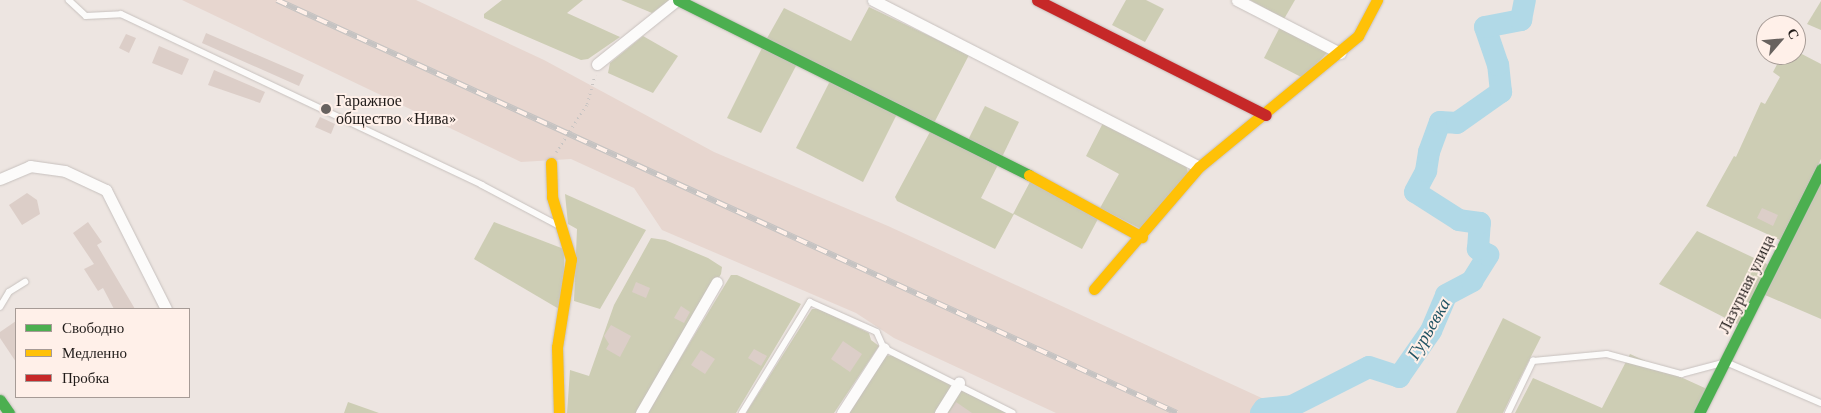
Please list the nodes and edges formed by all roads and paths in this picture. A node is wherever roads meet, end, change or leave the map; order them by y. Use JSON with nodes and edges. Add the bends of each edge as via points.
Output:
{"nodes":[{"id":1,"x":69,"y":0,"type":"edge"},
{"id":2,"x":678,"y":0,"type":"edge"},
{"id":3,"x":873,"y":0,"type":"edge"},
{"id":4,"x":1037,"y":0,"type":"edge"},
{"id":5,"x":1237,"y":0,"type":"edge"},
{"id":6,"x":1377,"y":0,"type":"edge"},
{"id":7,"x":1340,"y":52,"type":"junction"},
{"id":8,"x":597,"y":64,"type":"joint"},
{"id":9,"x":1266,"y":115,"type":"junction"},
{"id":10,"x":551,"y":163,"type":"joint"},
{"id":11,"x":1198,"y":167,"type":"junction"},
{"id":12,"x":1821,"y":169,"type":"edge"},
{"id":13,"x":0,"y":179,"type":"edge"},
{"id":14,"x":563,"y":228,"type":"junction"},
{"id":15,"x":1142,"y":238,"type":"junction"},
{"id":16,"x":25,"y":282,"type":"dead end"},
{"id":17,"x":717,"y":282,"type":"dead end"},
{"id":18,"x":1094,"y":289,"type":"dead end"},
{"id":19,"x":0,"y":307,"type":"edge"},
{"id":20,"x":165,"y":308,"type":"edge"},
{"id":21,"x":884,"y":348,"type":"junction"},
{"id":22,"x":1726,"y":362,"type":"junction"},
{"id":23,"x":959,"y":383,"type":"junction"},
{"id":24,"x":0,"y":400,"type":"edge"},
{"id":25,"x":1821,"y":403,"type":"edge"},
{"id":26,"x":9,"y":413,"type":"edge"},
{"id":27,"x":559,"y":413,"type":"edge"},
{"id":28,"x":642,"y":413,"type":"edge"},
{"id":29,"x":742,"y":413,"type":"edge"},
{"id":30,"x":842,"y":413,"type":"edge"},
{"id":31,"x":940,"y":413,"type":"edge"},
{"id":32,"x":1013,"y":413,"type":"edge"},
{"id":33,"x":1508,"y":413,"type":"edge"},
{"id":34,"x":1699,"y":413,"type":"edge"}],
"edges":[{"from":1,"to":14,"type":"lane","via":[[86,16],[121,14],[482,185]]},
{"from":2,"to":8,"type":"street"},
{"from":2,"to":15,"type":"street","via":[[999,159]]},
{"from":3,"to":11,"type":"street"},
{"from":4,"to":9,"type":"street"},
{"from":5,"to":7,"type":"street"},
{"from":6,"to":7,"type":"street","via":[[1358,36]]},
{"from":7,"to":9,"type":"street"},
{"from":8,"to":10,"type":"path","via":[[587,104]]},
{"from":9,"to":11,"type":"street"},
{"from":10,"to":14,"type":"street","via":[[552,197]]},
{"from":11,"to":15,"type":"street"},
{"from":12,"to":22,"type":"street","name":"Лазурная улица"},
{"from":13,"to":20,"type":"street","via":[[30,166],[65,171],[106,190]]},
{"from":14,"to":27,"type":"street","via":[[571,259],[558,347]]},
{"from":15,"to":18,"type":"street"},
{"from":16,"to":19,"type":"lane","via":[[9,292]]},
{"from":17,"to":28,"type":"street"},
{"from":21,"to":23,"type":"lane"},
{"from":21,"to":29,"type":"lane","via":[[877,332],[810,302]]},
{"from":21,"to":30,"type":"street"},
{"from":22,"to":25,"type":"lane"},
{"from":22,"to":33,"type":"lane","via":[[1681,374],[1607,354],[1534,361]]},
{"from":22,"to":34,"type":"street","name":"Лазурная улица"},
{"from":23,"to":31,"type":"street"},
{"from":23,"to":32,"type":"lane"},
{"from":24,"to":26,"type":"street"}]}
